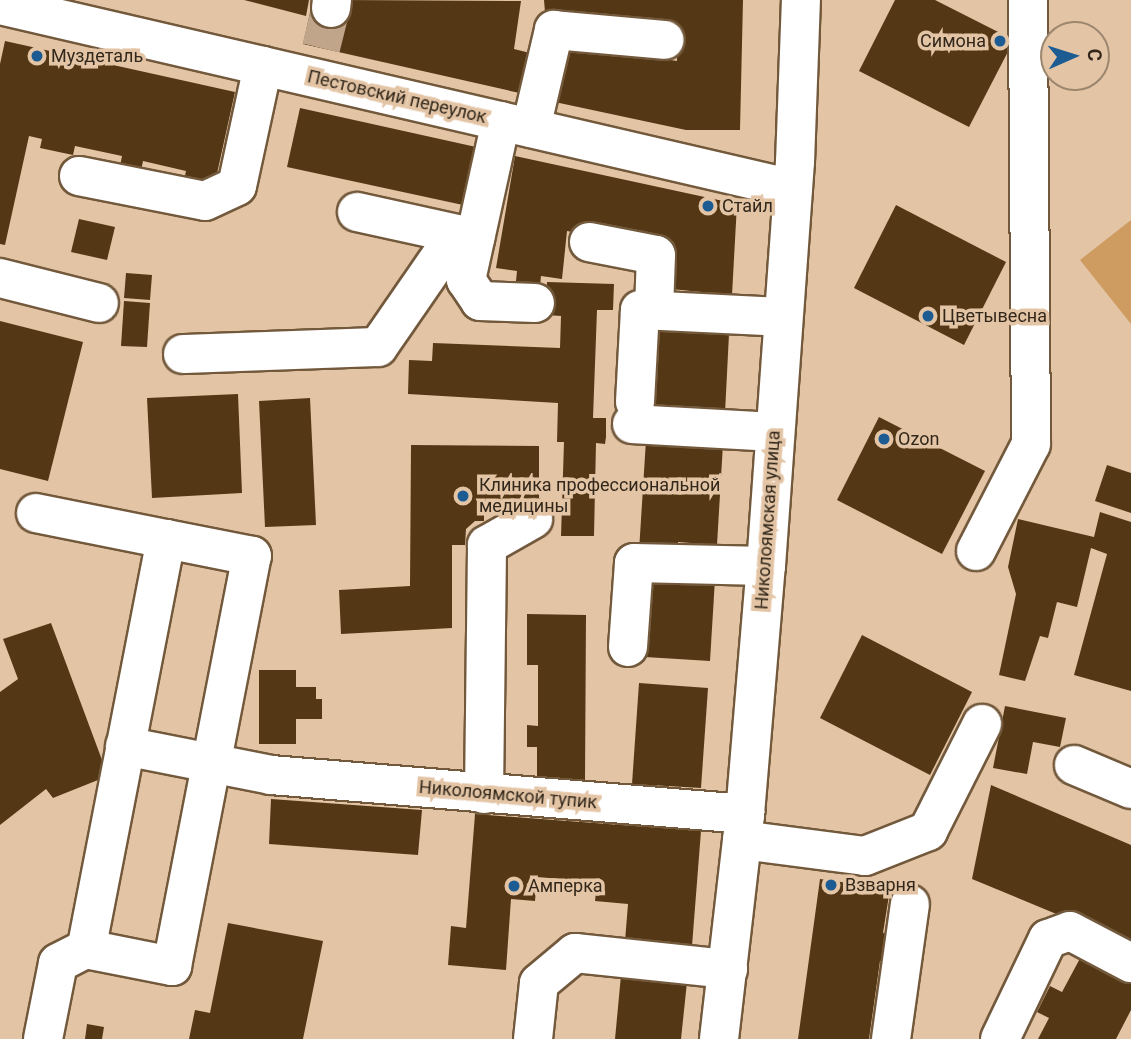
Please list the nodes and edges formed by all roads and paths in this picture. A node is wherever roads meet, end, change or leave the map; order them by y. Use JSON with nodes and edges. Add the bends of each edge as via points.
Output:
{"nodes":[{"id":1,"x":801,"y":0,"type":"edge"},
{"id":2,"x":1028,"y":0,"type":"edge"},
{"id":3,"x":0,"y":5,"type":"edge"},
{"id":4,"x":665,"y":40,"type":"dead end"},
{"id":5,"x":263,"y":66,"type":"junction"},
{"id":6,"x":516,"y":125,"type":"junction"},
{"id":7,"x":79,"y":176,"type":"dead end"},
{"id":8,"x":793,"y":189,"type":"junction"},
{"id":9,"x":356,"y":212,"type":"dead end"},
{"id":10,"x":465,"y":236,"type":"junction"},
{"id":11,"x":589,"y":242,"type":"dead end"},
{"id":12,"x":0,"y":278,"type":"edge"},
{"id":13,"x":99,"y":303,"type":"dead end"},
{"id":14,"x":535,"y":303,"type":"dead end"},
{"id":15,"x":654,"y":310,"type":"junction"},
{"id":16,"x":782,"y":317,"type":"junction"},
{"id":17,"x":183,"y":354,"type":"dead end"},
{"id":18,"x":774,"y":432,"type":"junction"},
{"id":19,"x":37,"y":513,"type":"dead end"},
{"id":20,"x":533,"y":519,"type":"dead end"},
{"id":21,"x":166,"y":539,"type":"junction"},
{"id":22,"x":976,"y":551,"type":"dead end"},
{"id":23,"x":766,"y":566,"type":"junction"},
{"id":24,"x":628,"y":647,"type":"dead end"},
{"id":25,"x":982,"y":724,"type":"dead end"},
{"id":26,"x":125,"y":747,"type":"junction"},
{"id":27,"x":212,"y":763,"type":"junction"},
{"id":28,"x":1074,"y":765,"type":"dead end"},
{"id":29,"x":1131,"y":789,"type":"edge"},
{"id":30,"x":485,"y":794,"type":"junction"},
{"id":31,"x":744,"y":827,"type":"junction"},
{"id":32,"x":910,"y":904,"type":"dead end"},
{"id":33,"x":86,"y":949,"type":"junction"},
{"id":34,"x":1131,"y":963,"type":"edge"},
{"id":35,"x":727,"y":969,"type":"junction"},
{"id":36,"x":43,"y":1039,"type":"edge"},
{"id":37,"x":533,"y":1039,"type":"edge"},
{"id":38,"x":719,"y":1039,"type":"edge"},
{"id":39,"x":891,"y":1039,"type":"edge"},
{"id":40,"x":1000,"y":1039,"type":"edge"}],
"edges":[{"from":1,"to":8,"type":"street","name":"Николоямская улица"},
{"from":2,"to":22,"type":"street","via":[[1031,444]]},
{"from":3,"to":5,"type":"street","name":"Пестовский переулок"},
{"from":4,"to":6,"type":"street","via":[[554,30]]},
{"from":5,"to":6,"type":"street","name":"Пестовский переулок","via":[[318,63]]},
{"from":5,"to":7,"type":"street","via":[[237,186],[205,201]]},
{"from":6,"to":8,"type":"street","name":"Пестовский переулок"},
{"from":6,"to":10,"type":"street"},
{"from":8,"to":16,"type":"street","name":"Николоямская улица"},
{"from":9,"to":10,"type":"street"},
{"from":10,"to":14,"type":"street","via":[[466,279],[480,301]]},
{"from":10,"to":17,"type":"street","via":[[378,347]]},
{"from":11,"to":15,"type":"street","via":[[656,255]]},
{"from":12,"to":13,"type":"street"},
{"from":15,"to":16,"type":"street"},
{"from":15,"to":18,"type":"street","via":[[640,310],[633,413]]},
{"from":16,"to":18,"type":"street","name":"Николоямская улица"},
{"from":18,"to":23,"type":"street","name":"Николоямская улица"},
{"from":19,"to":21,"type":"street"},
{"from":20,"to":30,"type":"street","via":[[487,545]]},
{"from":21,"to":26,"type":"street"},
{"from":21,"to":27,"type":"street","via":[[252,556]]},
{"from":23,"to":24,"type":"street","via":[[634,563]]},
{"from":23,"to":31,"type":"street","name":"Николоямская улица"},
{"from":25,"to":31,"type":"street","name":"Николоямской тупик","via":[[928,831],[865,856]]},
{"from":26,"to":27,"type":"street","name":"Николоямской тупик"},
{"from":26,"to":33,"type":"street"},
{"from":27,"to":30,"type":"street","name":"Николоямской тупик","via":[[271,775]]},
{"from":27,"to":33,"type":"street","via":[[172,966]]},
{"from":28,"to":29,"type":"street"},
{"from":30,"to":31,"type":"street","name":"Николоямской тупик"},
{"from":31,"to":35,"type":"street","name":"Николоямская улица"},
{"from":32,"to":39,"type":"street"},
{"from":33,"to":36,"type":"street","via":[[58,963]]},
{"from":34,"to":40,"type":"street","via":[[1070,931],[1048,939]]},
{"from":35,"to":37,"type":"street","via":[[575,953],[539,983]]},
{"from":35,"to":38,"type":"street","name":"Николоямская улица"}]}
